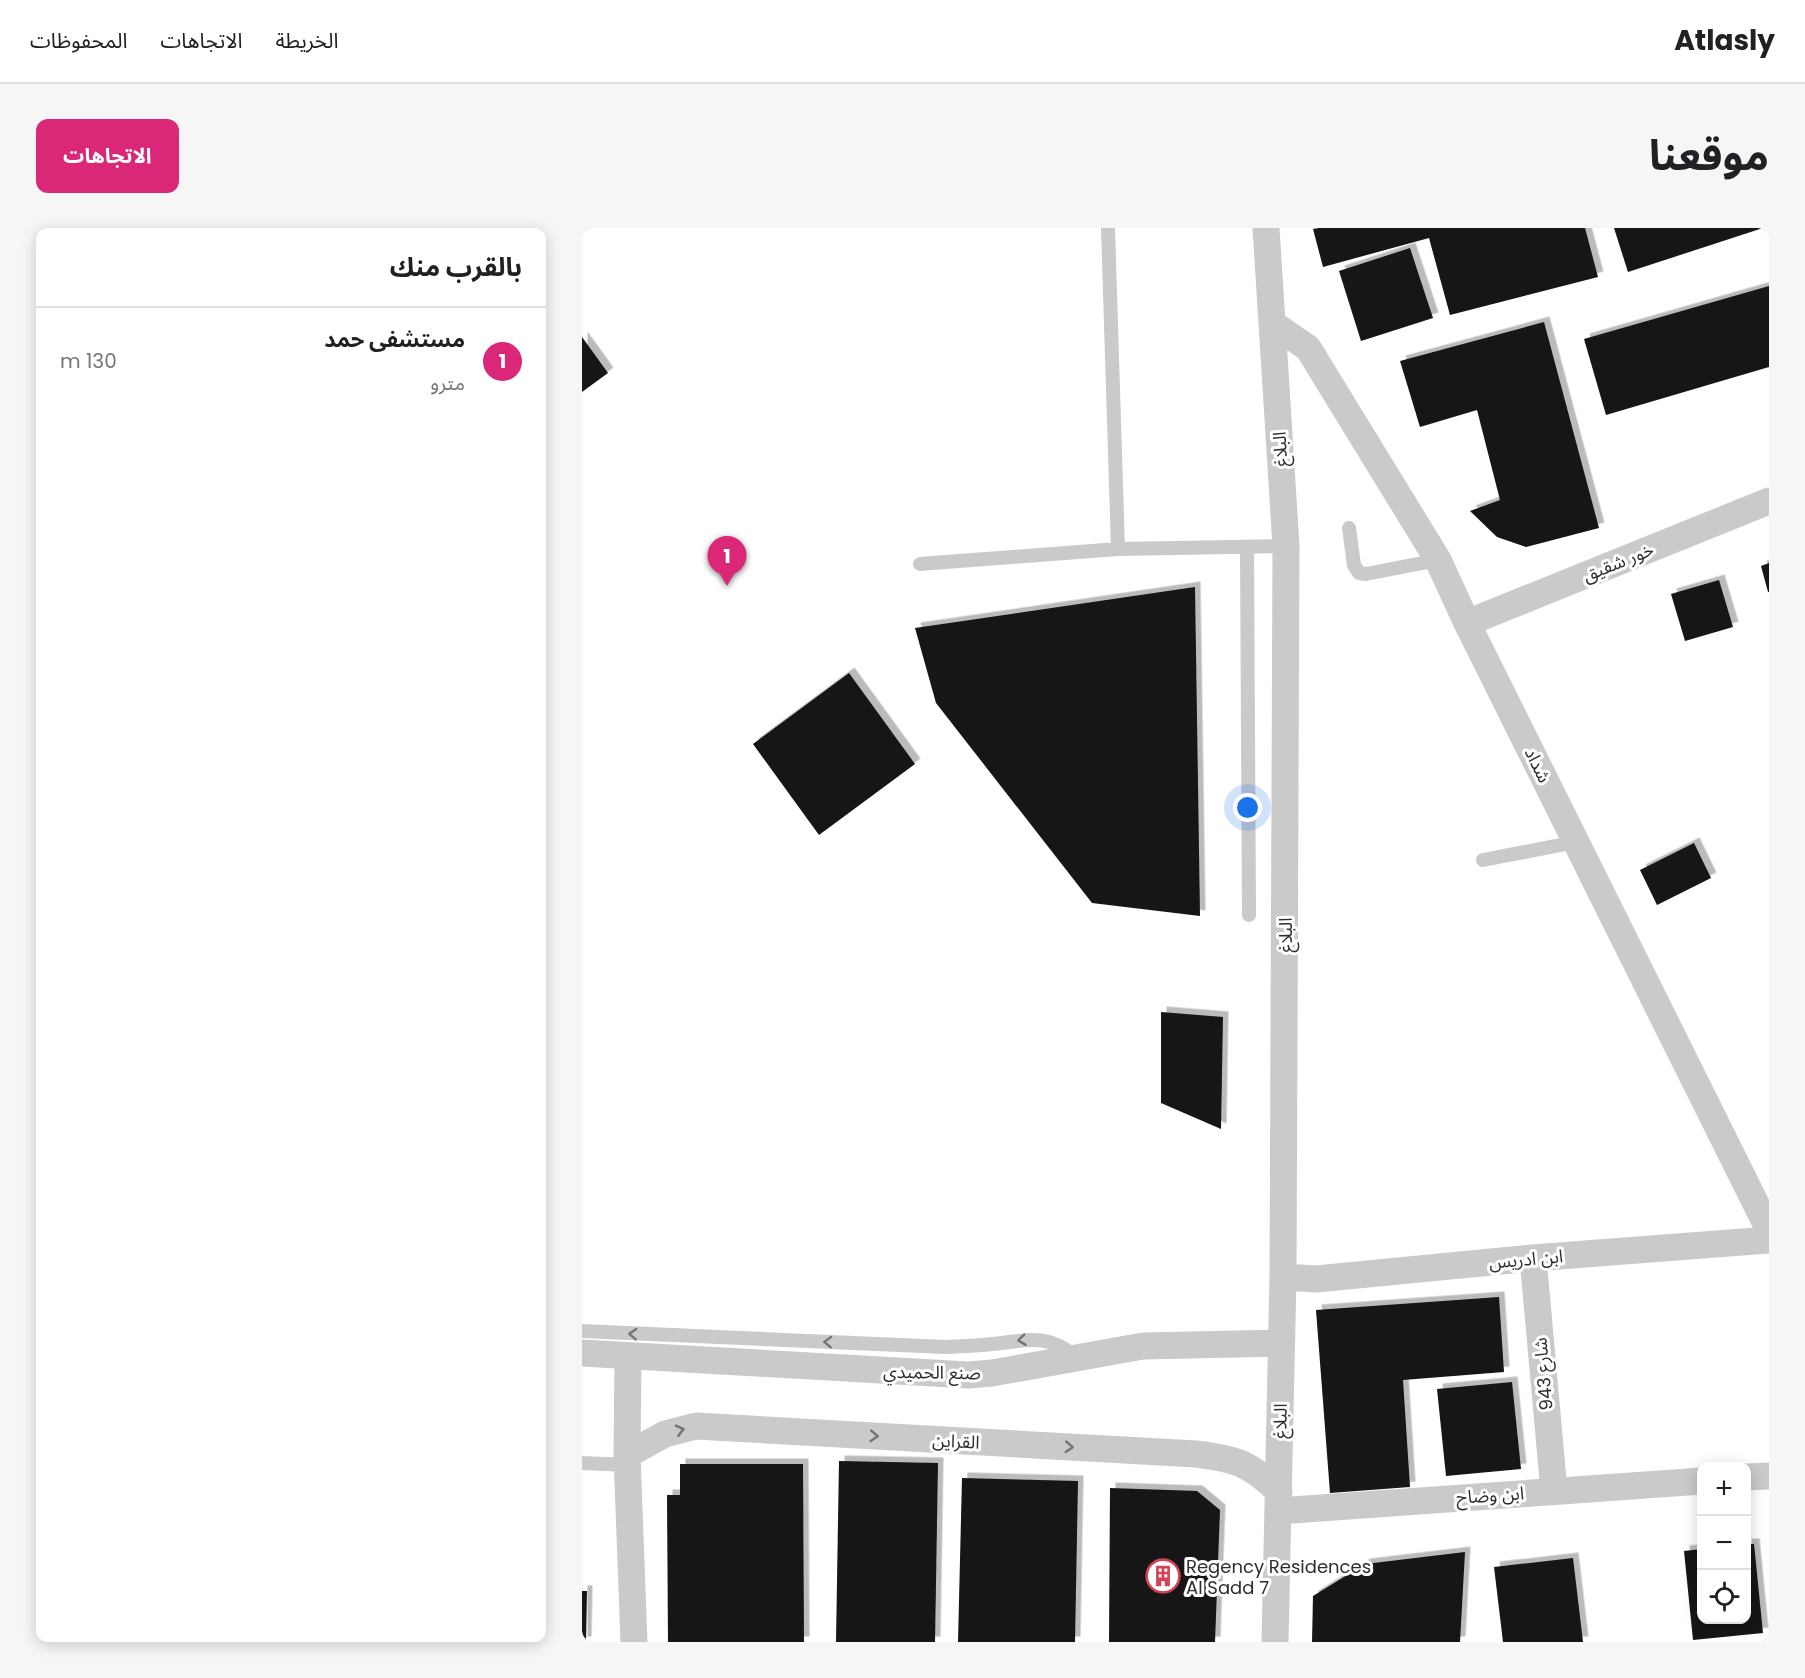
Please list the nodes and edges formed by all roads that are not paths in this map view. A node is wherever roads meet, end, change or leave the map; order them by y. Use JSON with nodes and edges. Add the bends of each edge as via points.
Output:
{"nodes":[{"id":1,"x":1108,"y":228,"type":"edge"},
{"id":2,"x":1266,"y":228,"type":"edge"},
{"id":3,"x":1273,"y":324,"type":"junction"},
{"id":4,"x":1769,"y":501,"type":"edge"},
{"id":5,"x":1349,"y":528,"type":"dead end"},
{"id":6,"x":1286,"y":546,"type":"junction"},
{"id":7,"x":1247,"y":547,"type":"junction"},
{"id":8,"x":1118,"y":549,"type":"junction"},
{"id":9,"x":1438,"y":560,"type":"junction"},
{"id":10,"x":920,"y":564,"type":"dead end"},
{"id":11,"x":1467,"y":623,"type":"junction"},
{"id":12,"x":1576,"y":842,"type":"junction"},
{"id":13,"x":1482,"y":860,"type":"dead end"},
{"id":14,"x":1249,"y":915,"type":"dead end"},
{"id":15,"x":1769,"y":1230,"type":"edge"},
{"id":16,"x":1769,"y":1240,"type":"edge"},
{"id":17,"x":1533,"y":1258,"type":"junction"},
{"id":18,"x":1284,"y":1277,"type":"junction"},
{"id":19,"x":582,"y":1331,"type":"edge"},
{"id":20,"x":1281,"y":1343,"type":"junction"},
{"id":21,"x":582,"y":1353,"type":"edge"},
{"id":22,"x":628,"y":1356,"type":"junction"},
{"id":23,"x":1076,"y":1357,"type":"junction"},
{"id":24,"x":628,"y":1460,"type":"junction"},
{"id":25,"x":582,"y":1463,"type":"edge"},
{"id":26,"x":1769,"y":1476,"type":"edge"},
{"id":27,"x":1751,"y":1478,"type":"edge"},
{"id":28,"x":1697,"y":1480,"type":"edge"},
{"id":29,"x":1554,"y":1491,"type":"junction"},
{"id":30,"x":1279,"y":1501,"type":"junction"},
{"id":31,"x":634,"y":1642,"type":"edge"},
{"id":32,"x":1275,"y":1642,"type":"edge"}],
"edges":[{"from":1,"to":8,"type":"lane"},
{"from":2,"to":3,"type":"street","name":"البلاغ"},
{"from":3,"to":6,"type":"street","name":"البلاغ"},
{"from":3,"to":9,"type":"street","name":"شداد","via":[[1308,348]]},
{"from":4,"to":11,"type":"street","name":"خور شقيق"},
{"from":5,"to":9,"type":"lane","via":[[1354,566],[1359,573]]},
{"from":6,"to":7,"type":"lane"},
{"from":6,"to":18,"type":"street","name":"البلاغ"},
{"from":7,"to":8,"type":"lane"},
{"from":7,"to":14,"type":"lane"},
{"from":8,"to":10,"type":"lane"},
{"from":9,"to":11,"type":"street","name":"شداد"},
{"from":11,"to":12,"type":"street","name":"شداد"},
{"from":12,"to":13,"type":"lane"},
{"from":12,"to":15,"type":"street","name":"شداد"},
{"from":16,"to":17,"type":"street","name":"ابن ادريس"},
{"from":17,"to":18,"type":"street","name":"ابن ادريس","via":[[1316,1279]]},
{"from":17,"to":29,"type":"street","name":"شارع 943"},
{"from":18,"to":20,"type":"street","name":"البلاغ"},
{"from":23,"to":19,"type":"lane","one_way":true,"via":[[1056,1344],[1036,1339],[945,1347]]},
{"from":20,"to":23,"type":"street","name":"صنع الحميدي","via":[[1143,1346]]},
{"from":20,"to":30,"type":"street","name":"البلاغ"},
{"from":21,"to":22,"type":"street","name":"صنع الحميدي"},
{"from":22,"to":23,"type":"street","name":"صنع الحميدي","via":[[968,1375]]},
{"from":22,"to":24,"type":"street"},
{"from":24,"to":25,"type":"lane"},
{"from":24,"to":30,"type":"street","name":"القراين","one_way":true,"via":[[665,1434],[696,1426],[1148,1451],[1204,1455],[1242,1463],[1262,1475]]},
{"from":24,"to":31,"type":"street"},
{"from":26,"to":27,"type":"street"},
{"from":28,"to":29,"type":"street","name":"ابن وضاح"},
{"from":29,"to":30,"type":"street","name":"ابن وضاح"},
{"from":30,"to":32,"type":"street","name":"البلاغ"}]}
